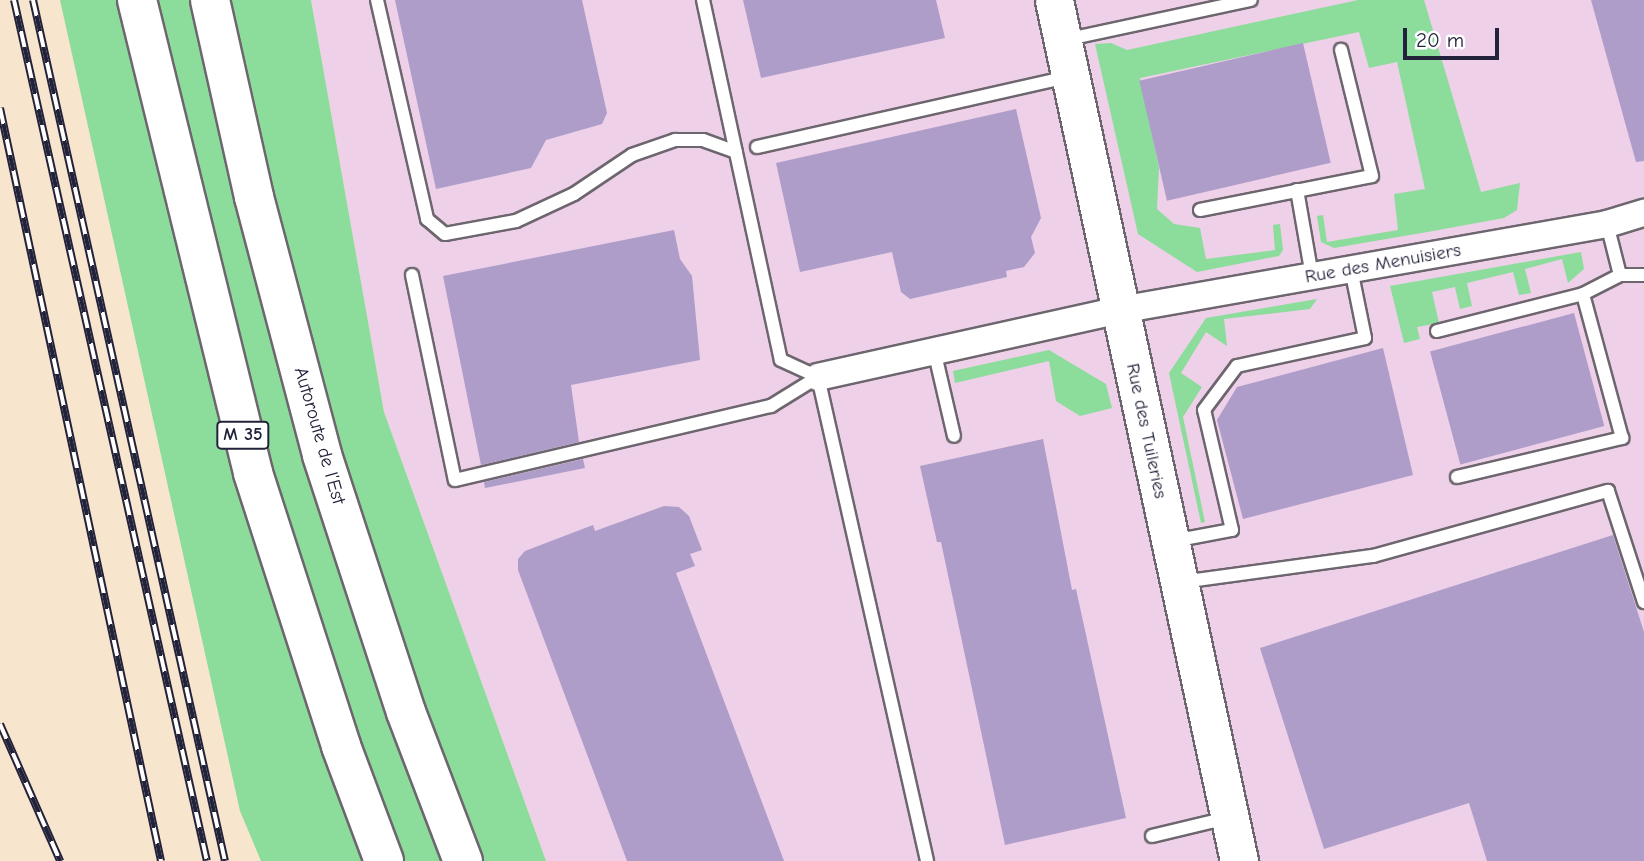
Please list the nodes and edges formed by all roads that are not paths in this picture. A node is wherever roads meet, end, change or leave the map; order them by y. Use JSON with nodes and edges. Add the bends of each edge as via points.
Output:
{"nodes":[{"id":1,"x":137,"y":0,"type":"edge"},
{"id":2,"x":210,"y":0,"type":"edge"},
{"id":3,"x":377,"y":0,"type":"edge"},
{"id":4,"x":703,"y":0,"type":"edge"},
{"id":5,"x":1054,"y":0,"type":"edge"},
{"id":6,"x":1251,"y":0,"type":"edge"},
{"id":7,"x":1063,"y":41,"type":"junction"},
{"id":8,"x":1341,"y":50,"type":"dead end"},
{"id":9,"x":1070,"y":76,"type":"junction"},
{"id":10,"x":757,"y":147,"type":"dead end"},
{"id":11,"x":736,"y":152,"type":"junction"},
{"id":12,"x":1297,"y":190,"type":"junction"},
{"id":13,"x":1200,"y":210,"type":"dead end"},
{"id":14,"x":1644,"y":213,"type":"edge"},
{"id":15,"x":1607,"y":224,"type":"junction"},
{"id":16,"x":1351,"y":270,"type":"junction"},
{"id":17,"x":412,"y":275,"type":"dead end"},
{"id":18,"x":1620,"y":275,"type":"junction"},
{"id":19,"x":1644,"y":275,"type":"edge"},
{"id":20,"x":1312,"y":276,"type":"junction"},
{"id":21,"x":1583,"y":294,"type":"junction"},
{"id":22,"x":1120,"y":310,"type":"junction"},
{"id":23,"x":1437,"y":331,"type":"dead end"},
{"id":24,"x":934,"y":350,"type":"junction"},
{"id":25,"x":818,"y":377,"type":"junction"},
{"id":26,"x":954,"y":436,"type":"dead end"},
{"id":27,"x":1457,"y":477,"type":"dead end"},
{"id":28,"x":1170,"y":541,"type":"junction"},
{"id":29,"x":1179,"y":583,"type":"junction"},
{"id":30,"x":1644,"y":602,"type":"edge"},
{"id":31,"x":1229,"y":817,"type":"junction"},
{"id":32,"x":1152,"y":836,"type":"dead end"},
{"id":33,"x":384,"y":861,"type":"edge"},
{"id":34,"x":463,"y":861,"type":"edge"},
{"id":35,"x":926,"y":861,"type":"edge"},
{"id":36,"x":1238,"y":861,"type":"edge"}],
"edges":[{"from":1,"to":33,"type":"highway","number":"M 35","via":[[253,472],[341,747]]},
{"from":2,"to":34,"type":"highway","name":"Autoroute de l’Est","via":[[254,197],[322,455],[406,712]]},
{"from":3,"to":11,"type":"lane","via":[[427,219],[444,234],[516,221],[573,194],[632,155],[675,140],[703,139]]},
{"from":4,"to":11,"type":"lane"},
{"from":5,"to":7,"type":"street","name":"Rue des Tuileries"},
{"from":6,"to":7,"type":"lane"},
{"from":7,"to":9,"type":"street","name":"Rue des Tuileries"},
{"from":8,"to":12,"type":"lane","via":[[1372,176]]},
{"from":9,"to":10,"type":"lane"},
{"from":9,"to":22,"type":"street","name":"Rue des Tuileries"},
{"from":11,"to":25,"type":"lane","via":[[781,360]]},
{"from":12,"to":13,"type":"lane"},
{"from":12,"to":20,"type":"lane"},
{"from":14,"to":15,"type":"street","name":"Rue des Menuisiers"},
{"from":15,"to":16,"type":"street","name":"Rue des Menuisiers"},
{"from":15,"to":18,"type":"lane"},
{"from":16,"to":20,"type":"street","name":"Rue des Menuisiers"},
{"from":16,"to":28,"type":"lane","via":[[1365,338],[1237,366],[1205,410],[1233,530]]},
{"from":17,"to":25,"type":"lane","via":[[455,480],[771,406]]},
{"from":18,"to":19,"type":"lane"},
{"from":18,"to":21,"type":"lane"},
{"from":20,"to":22,"type":"street","name":"Rue des Menuisiers"},
{"from":21,"to":23,"type":"lane"},
{"from":21,"to":27,"type":"lane","via":[[1622,438]]},
{"from":22,"to":24,"type":"street","name":"Rue des Menuisiers"},
{"from":22,"to":28,"type":"street","name":"Rue des Tuileries"},
{"from":24,"to":25,"type":"street","name":"Rue des Menuisiers"},
{"from":24,"to":26,"type":"lane"},
{"from":25,"to":35,"type":"lane"},
{"from":28,"to":29,"type":"street","name":"Rue des Tuileries"},
{"from":29,"to":30,"type":"lane","via":[[1373,556],[1608,491]]},
{"from":29,"to":31,"type":"street","name":"Rue des Tuileries"},
{"from":31,"to":32,"type":"lane"},
{"from":31,"to":36,"type":"street","name":"Rue des Tuileries"}]}
